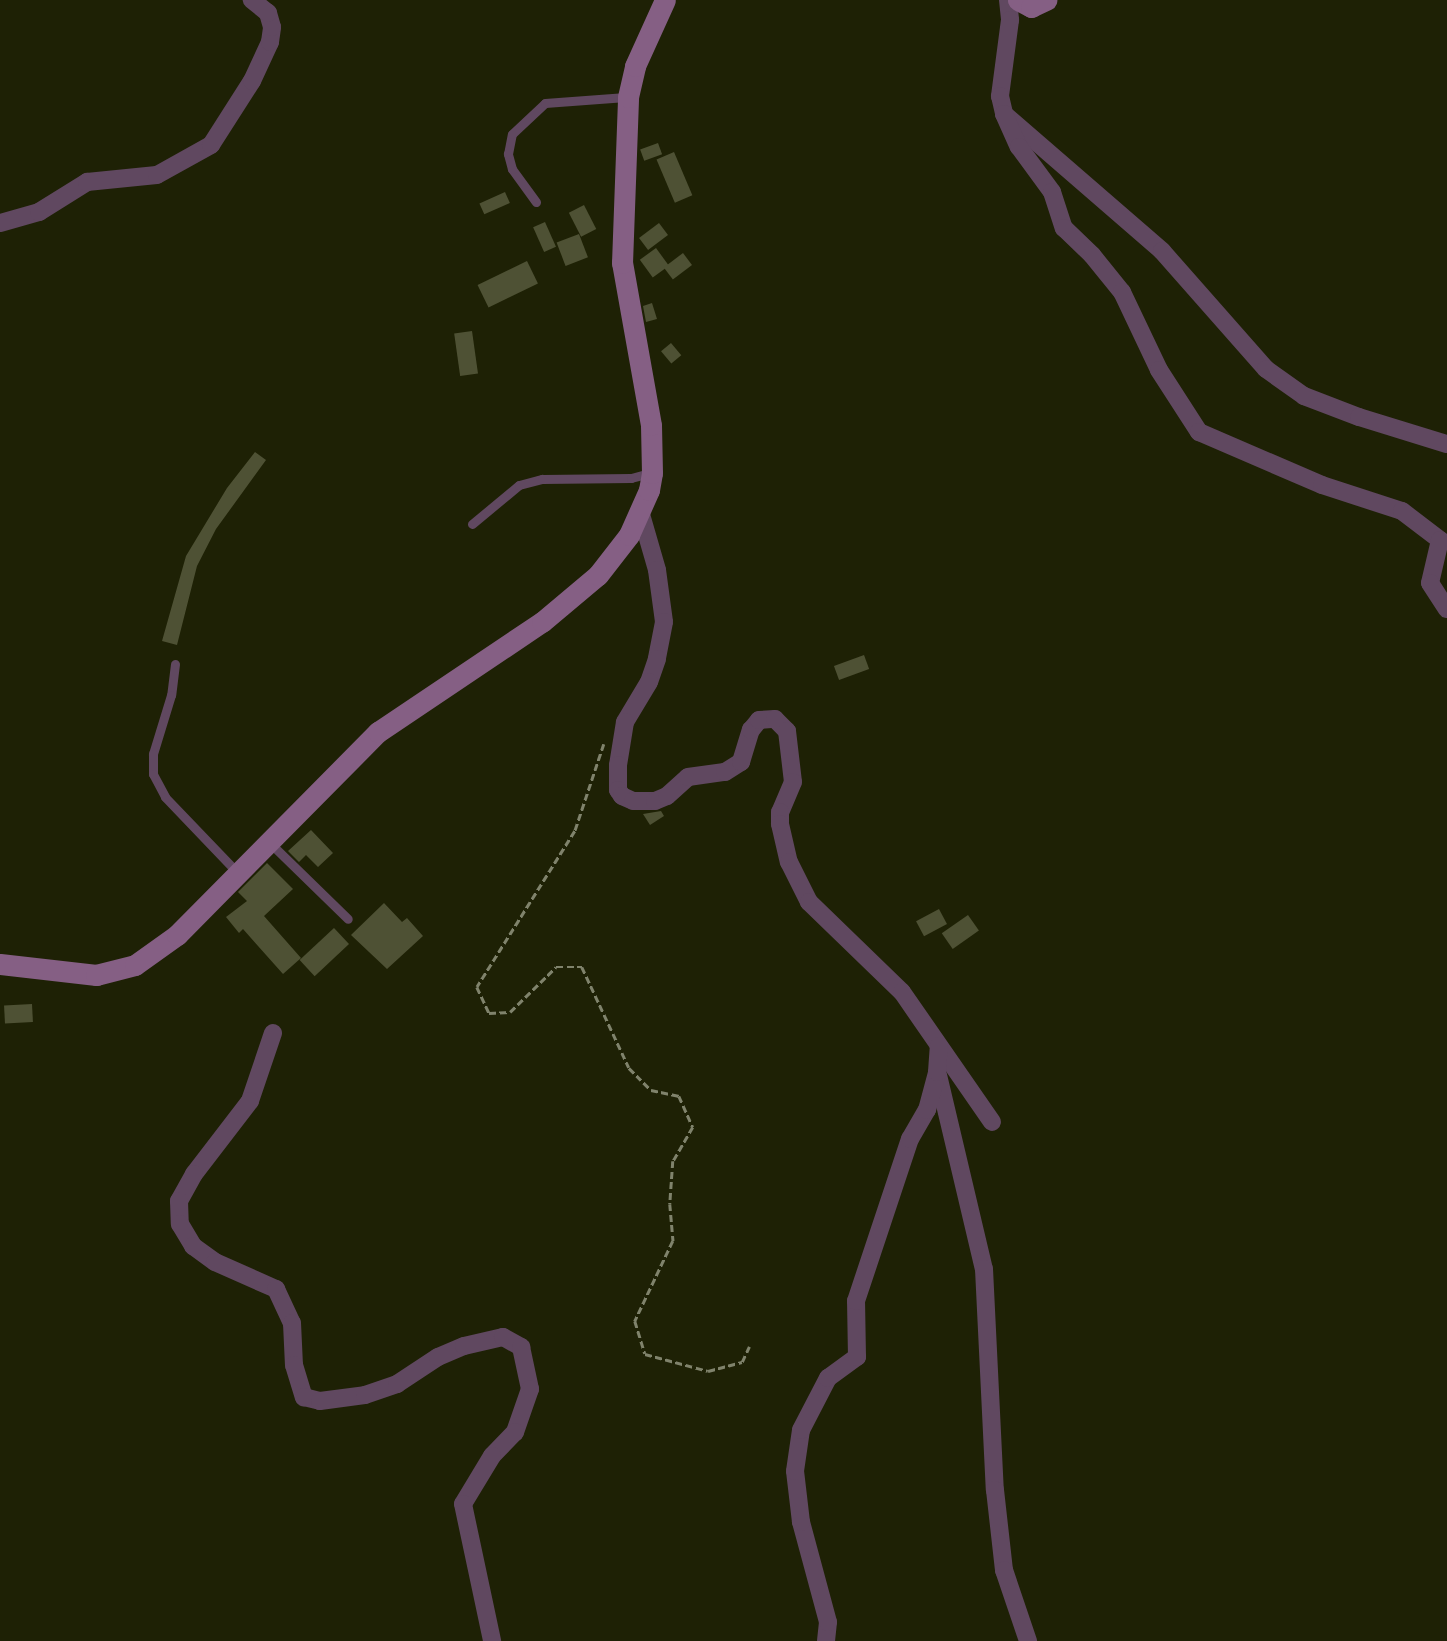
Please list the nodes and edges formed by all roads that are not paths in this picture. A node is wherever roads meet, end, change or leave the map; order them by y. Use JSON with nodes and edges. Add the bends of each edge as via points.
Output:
{"nodes":[{"id":1,"x":252,"y":0,"type":"edge"},
{"id":2,"x":665,"y":0,"type":"edge"},
{"id":3,"x":1008,"y":0,"type":"edge"},
{"id":4,"x":1018,"y":0,"type":"edge"},
{"id":5,"x":1046,"y":0,"type":"edge"},
{"id":6,"x":628,"y":97,"type":"junction"},
{"id":7,"x":1004,"y":114,"type":"junction"},
{"id":8,"x":536,"y":202,"type":"dead end"},
{"id":9,"x":0,"y":223,"type":"edge"},
{"id":10,"x":1447,"y":444,"type":"edge"},
{"id":11,"x":652,"y":473,"type":"junction"},
{"id":12,"x":640,"y":511,"type":"junction"},
{"id":13,"x":471,"y":524,"type":"dead end"},
{"id":14,"x":1447,"y":609,"type":"edge"},
{"id":15,"x":175,"y":664,"type":"dead end"},
{"id":16,"x":269,"y":842,"type":"junction"},
{"id":17,"x":237,"y":873,"type":"junction"},
{"id":18,"x":348,"y":919,"type":"dead end"},
{"id":19,"x":0,"y":964,"type":"edge"},
{"id":20,"x":273,"y":1033,"type":"dead end"},
{"id":21,"x":939,"y":1046,"type":"junction"},
{"id":22,"x":937,"y":1072,"type":"junction"},
{"id":23,"x":992,"y":1122,"type":"dead end"},
{"id":24,"x":492,"y":1641,"type":"edge"},
{"id":25,"x":826,"y":1641,"type":"edge"},
{"id":26,"x":1028,"y":1641,"type":"edge"}],
"edges":[{"from":1,"to":9,"type":"street","via":[[268,13],[270,42],[253,81],[211,145],[157,175],[87,182],[39,212]]},
{"from":2,"to":6,"type":"main road","via":[[635,66]]},
{"from":3,"to":7,"type":"street","via":[[1010,20],[1000,96]]},
{"from":4,"to":5,"type":"main road","via":[[1031,7]]},
{"from":6,"to":8,"type":"lane","via":[[545,103],[512,134],[508,154],[512,169]]},
{"from":6,"to":11,"type":"main road","via":[[622,263],[651,425]]},
{"from":7,"to":10,"type":"street","via":[[1162,251],[1266,369],[1304,396]]},
{"from":7,"to":14,"type":"street","via":[[1019,147],[1052,192],[1064,228],[1122,292],[1159,370],[1199,432],[1322,485],[1402,511],[1440,540],[1430,583]]},
{"from":11,"to":12,"type":"main road"},
{"from":11,"to":13,"type":"lane","via":[[631,478],[542,478],[519,485]]},
{"from":12,"to":16,"type":"main road","via":[[629,535],[598,575],[542,622],[378,732]]},
{"from":12,"to":21,"type":"street","via":[[657,570],[664,622],[649,682],[625,722],[618,790],[633,801],[655,800],[667,796],[688,777],[725,772],[741,762],[759,720],[775,719],[787,731],[793,782],[779,812],[780,824],[789,862],[809,902],[902,992]]},
{"from":15,"to":17,"type":"lane","via":[[172,695],[153,754],[153,774],[165,797]]},
{"from":16,"to":17,"type":"main road"},
{"from":16,"to":18,"type":"lane"},
{"from":17,"to":19,"type":"main road","via":[[177,935],[135,965],[96,975]]},
{"from":20,"to":24,"type":"street","via":[[250,1101],[179,1201],[180,1224],[193,1246],[215,1262],[276,1289],[292,1323],[294,1365],[304,1397],[320,1401],[365,1395],[397,1384],[464,1346],[503,1337],[521,1347],[530,1389],[515,1432],[492,1456],[463,1504]]},
{"from":21,"to":22,"type":"street"},
{"from":21,"to":23,"type":"street"},
{"from":22,"to":25,"type":"street","via":[[856,1301],[857,1357],[828,1378],[801,1430],[795,1471],[806,1543],[828,1622]]},
{"from":22,"to":26,"type":"street","via":[[984,1269],[995,1490],[1004,1570]]}]}
